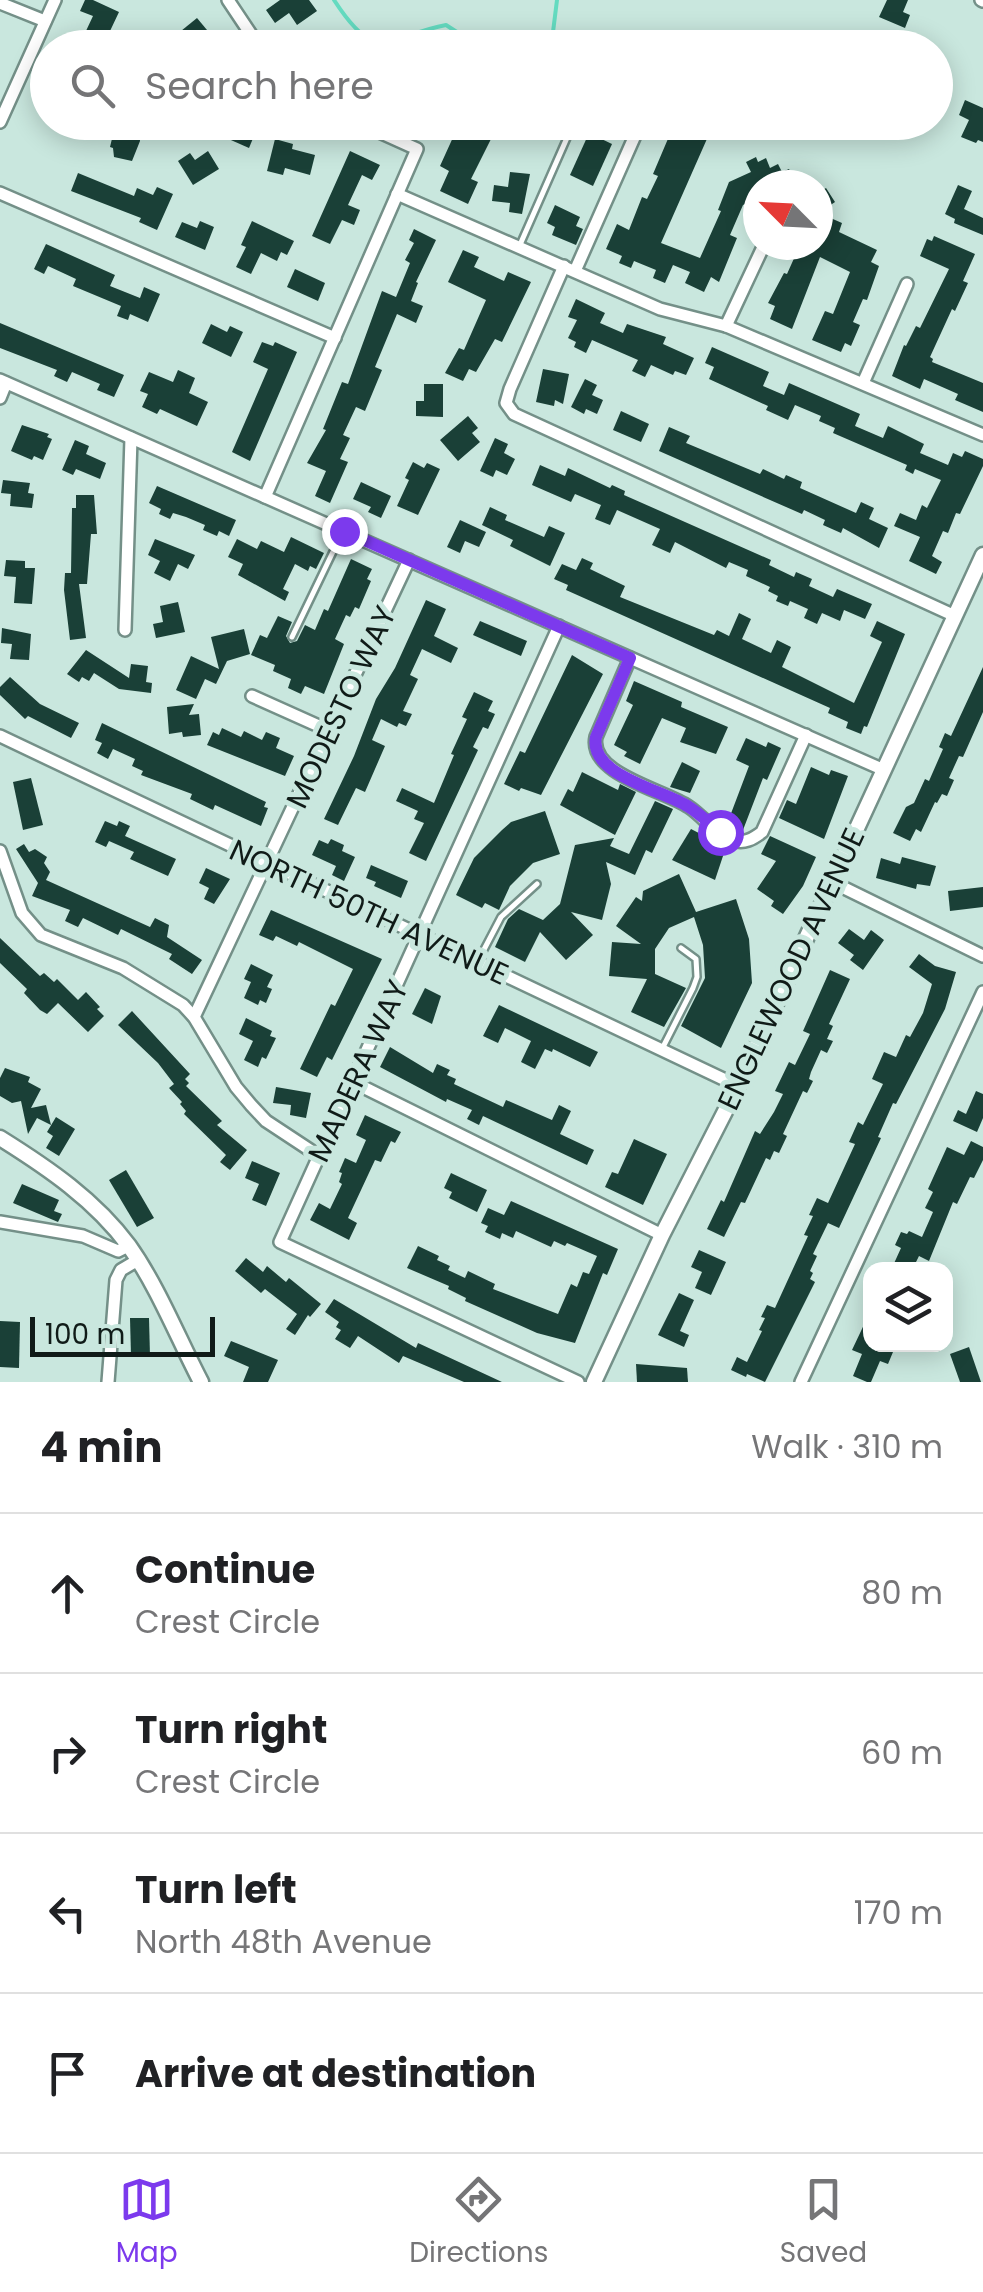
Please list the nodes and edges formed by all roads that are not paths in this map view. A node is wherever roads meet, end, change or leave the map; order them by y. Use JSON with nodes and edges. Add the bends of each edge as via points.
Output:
{"nodes":[{"id":1,"x":55,"y":0,"type":"edge"},
{"id":2,"x":228,"y":0,"type":"edge"},
{"id":3,"x":0,"y":3,"type":"edge"},
{"id":4,"x":45,"y":22,"type":"junction"},
{"id":5,"x":41,"y":30,"type":"edge"},
{"id":6,"x":248,"y":30,"type":"edge"},
{"id":7,"x":30,"y":55,"type":"edge"},
{"id":8,"x":0,"y":122,"type":"edge"},
{"id":9,"x":397,"y":140,"type":"edge"},
{"id":10,"x":566,"y":140,"type":"edge"},
{"id":11,"x":632,"y":140,"type":"edge"},
{"id":12,"x":0,"y":193,"type":"edge"},
{"id":13,"x":397,"y":194,"type":"junction"},
{"id":14,"x":519,"y":246,"type":"junction"},
{"id":15,"x":757,"y":260,"type":"edge"},
{"id":16,"x":569,"y":269,"type":"junction"},
{"id":17,"x":908,"y":284,"type":"dead end"},
{"id":18,"x":726,"y":326,"type":"junction"},
{"id":19,"x":334,"y":338,"type":"junction"},
{"id":20,"x":3,"y":381,"type":"edge"},
{"id":21,"x":863,"y":383,"type":"junction"},
{"id":22,"x":0,"y":398,"type":"edge"},
{"id":23,"x":983,"y":436,"type":"edge"},
{"id":24,"x":132,"y":438,"type":"junction"},
{"id":25,"x":265,"y":497,"type":"junction"},
{"id":26,"x":344,"y":531,"type":"junction"},
{"id":27,"x":983,"y":555,"type":"edge"},
{"id":28,"x":409,"y":560,"type":"junction"},
{"id":29,"x":955,"y":616,"type":"junction"},
{"id":30,"x":558,"y":626,"type":"junction"},
{"id":31,"x":125,"y":630,"type":"dead end"},
{"id":32,"x":292,"y":637,"type":"dead end"},
{"id":33,"x":630,"y":658,"type":"junction"},
{"id":34,"x":252,"y":696,"type":"dead end"},
{"id":35,"x":330,"y":731,"type":"junction"},
{"id":36,"x":0,"y":736,"type":"edge"},
{"id":37,"x":806,"y":736,"type":"junction"},
{"id":38,"x":884,"y":770,"type":"junction"},
{"id":39,"x":0,"y":851,"type":"edge"},
{"id":40,"x":268,"y":864,"type":"junction"},
{"id":41,"x":832,"y":882,"type":"junction"},
{"id":42,"x":538,"y":884,"type":"dead end"},
{"id":43,"x":420,"y":937,"type":"junction"},
{"id":44,"x":681,"y":948,"type":"dead end"},
{"id":45,"x":983,"y":956,"type":"edge"},
{"id":46,"x":477,"y":963,"type":"junction"},
{"id":47,"x":983,"y":992,"type":"edge"},
{"id":48,"x":194,"y":1017,"type":"junction"},
{"id":49,"x":662,"y":1050,"type":"junction"},
{"id":50,"x":352,"y":1082,"type":"junction"},
{"id":51,"x":738,"y":1086,"type":"junction"},
{"id":52,"x":0,"y":1138,"type":"edge"},
{"id":53,"x":318,"y":1156,"type":"junction"},
{"id":54,"x":0,"y":1222,"type":"edge"},
{"id":55,"x":662,"y":1235,"type":"junction"},
{"id":56,"x":128,"y":1246,"type":"junction"},
{"id":57,"x":138,"y":1260,"type":"junction"},
{"id":58,"x":108,"y":1382,"type":"edge"},
{"id":59,"x":201,"y":1382,"type":"edge"},
{"id":60,"x":578,"y":1382,"type":"edge"},
{"id":61,"x":594,"y":1382,"type":"edge"},
{"id":62,"x":801,"y":1382,"type":"edge"}],
"edges":[{"from":1,"to":4,"type":"street"},
{"from":2,"to":6,"type":"street"},
{"from":3,"to":4,"type":"street"},
{"from":4,"to":5,"type":"street"},
{"from":7,"to":8,"type":"street"},
{"from":9,"to":13,"type":"street","via":[[417,149]]},
{"from":10,"to":14,"type":"lane"},
{"from":11,"to":16,"type":"street"},
{"from":12,"to":19,"type":"street"},
{"from":13,"to":14,"type":"street"},
{"from":13,"to":19,"type":"street"},
{"from":14,"to":16,"type":"street"},
{"from":15,"to":18,"type":"street"},
{"from":16,"to":18,"type":"street","via":[[660,309]]},
{"from":16,"to":29,"type":"street","via":[[506,404],[522,420]]},
{"from":17,"to":21,"type":"street"},
{"from":18,"to":21,"type":"street"},
{"from":19,"to":25,"type":"street"},
{"from":20,"to":22,"type":"street"},
{"from":20,"to":24,"type":"street"},
{"from":21,"to":23,"type":"street"},
{"from":24,"to":25,"type":"street"},
{"from":24,"to":31,"type":"street"},
{"from":25,"to":26,"type":"street"},
{"from":26,"to":28,"type":"street"},
{"from":26,"to":32,"type":"lane"},
{"from":27,"to":29,"type":"street","name":"ENGLEWOOD AVENUE"},
{"from":28,"to":30,"type":"street"},
{"from":28,"to":35,"type":"street","name":"MODESTO WAY"},
{"from":29,"to":38,"type":"street","name":"ENGLEWOOD AVENUE"},
{"from":30,"to":33,"type":"street"},
{"from":30,"to":43,"type":"street","name":"MADERA WAY"},
{"from":33,"to":37,"type":"street"},
{"from":33,"to":37,"type":"street","via":[[596,737],[596,756],[688,806],[732,840],[762,832]]},
{"from":34,"to":35,"type":"street"},
{"from":35,"to":40,"type":"street","name":"MODESTO WAY"},
{"from":36,"to":40,"type":"street","name":"NORTH 50TH AVENUE"},
{"from":37,"to":38,"type":"street"},
{"from":38,"to":41,"type":"street","name":"ENGLEWOOD AVENUE"},
{"from":39,"to":48,"type":"street","via":[[22,913],[41,934],[123,968]]},
{"from":40,"to":43,"type":"street","name":"NORTH 50TH AVENUE"},
{"from":40,"to":48,"type":"street","name":"MODESTO WAY"},
{"from":41,"to":45,"type":"street"},
{"from":41,"to":51,"type":"street","name":"ENGLEWOOD AVENUE"},
{"from":42,"to":46,"type":"lane","via":[[501,917]]},
{"from":43,"to":46,"type":"street","name":"NORTH 50TH AVENUE"},
{"from":43,"to":50,"type":"street","name":"MADERA WAY"},
{"from":44,"to":49,"type":"lane","via":[[696,960],[697,976]]},
{"from":46,"to":49,"type":"street","name":"NORTH 50TH AVENUE"},
{"from":47,"to":62,"type":"street"},
{"from":48,"to":53,"type":"street","via":[[251,1105]]},
{"from":49,"to":51,"type":"street","name":"NORTH 50TH AVENUE"},
{"from":50,"to":53,"type":"street","name":"MADERA WAY"},
{"from":50,"to":55,"type":"street"},
{"from":51,"to":55,"type":"street","name":"ENGLEWOOD AVENUE"},
{"from":52,"to":56,"type":"street","via":[[69,1184]]},
{"from":53,"to":60,"type":"street","name":"MADERA WAY","via":[[280,1242]]},
{"from":54,"to":56,"type":"street","via":[[83,1236],[118,1251]]},
{"from":55,"to":61,"type":"street","name":"ENGLEWOOD AVENUE"},
{"from":56,"to":57,"type":"street"},
{"from":57,"to":58,"type":"street","via":[[116,1280]]},
{"from":57,"to":59,"type":"street"}]}
